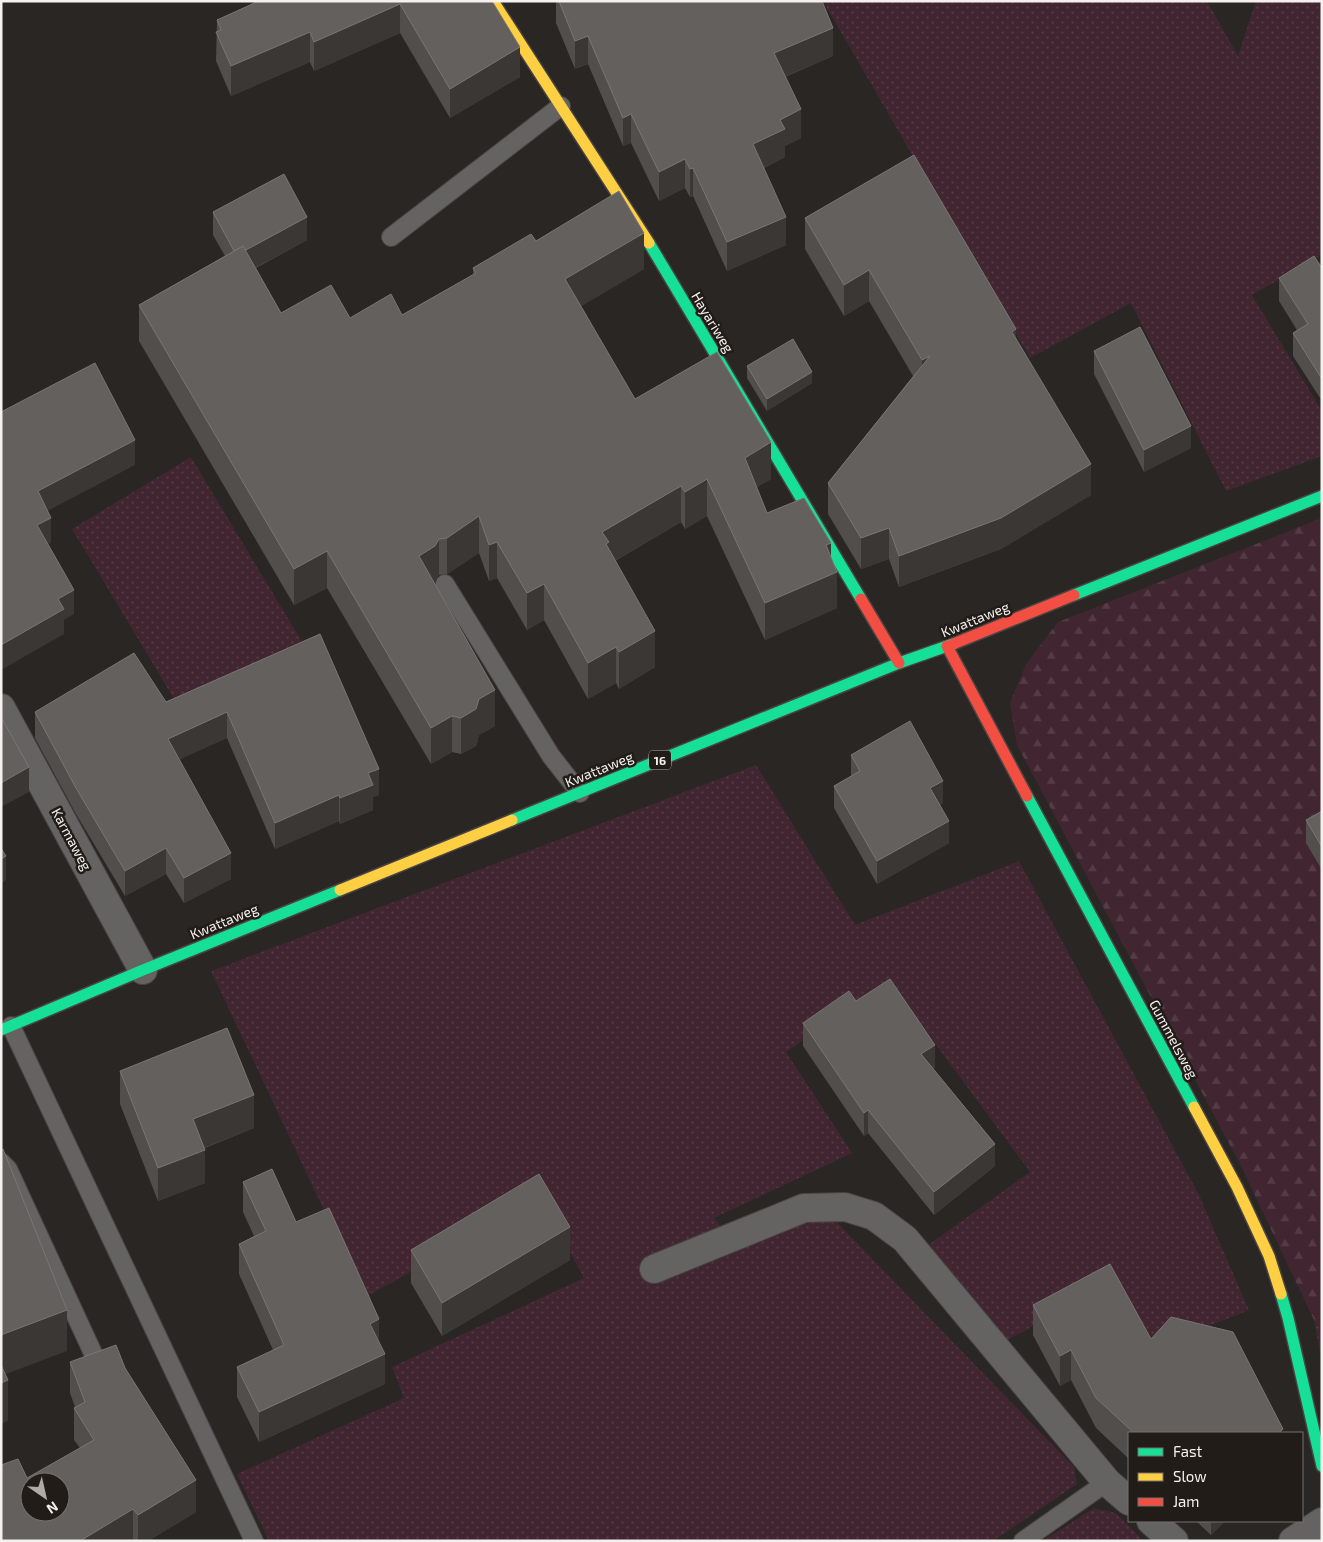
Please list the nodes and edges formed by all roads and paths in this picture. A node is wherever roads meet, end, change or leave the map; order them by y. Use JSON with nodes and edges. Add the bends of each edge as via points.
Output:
{"nodes":[{"id":1,"x":493,"y":1,"type":"edge"},
{"id":2,"x":561,"y":106,"type":"junction"},
{"id":3,"x":391,"y":237,"type":"dead end"},
{"id":4,"x":1322,"y":496,"type":"edge"},
{"id":5,"x":445,"y":584,"type":"dead end"},
{"id":6,"x":947,"y":646,"type":"junction"},
{"id":7,"x":899,"y":663,"type":"junction"},
{"id":8,"x":1,"y":708,"type":"edge"},
{"id":9,"x":580,"y":792,"type":"junction"},
{"id":10,"x":143,"y":970,"type":"junction"},
{"id":11,"x":6,"y":1028,"type":"edge"},
{"id":12,"x":1,"y":1162,"type":"edge"},
{"id":13,"x":654,"y":1269,"type":"dead end"},
{"id":14,"x":98,"y":1364,"type":"edge"},
{"id":15,"x":1322,"y":1466,"type":"edge"},
{"id":16,"x":1107,"y":1482,"type":"junction"},
{"id":17,"x":1128,"y":1500,"type":"edge"},
{"id":18,"x":1152,"y":1522,"type":"edge"},
{"id":19,"x":1322,"y":1522,"type":"edge"},
{"id":20,"x":254,"y":1541,"type":"edge"},
{"id":21,"x":1023,"y":1541,"type":"edge"},
{"id":22,"x":1174,"y":1541,"type":"edge"},
{"id":23,"x":1293,"y":1541,"type":"edge"}],
"edges":[{"from":1,"to":2,"type":"street","name":"Hayariweg"},
{"from":2,"to":3,"type":"lane"},
{"from":2,"to":7,"type":"street","name":"Hayariweg","via":[[647,240]]},
{"from":4,"to":6,"type":"street","name":"Kwattaweg","number":"16"},
{"from":5,"to":9,"type":"lane","via":[[552,756]]},
{"from":6,"to":7,"type":"street","name":"Kwattaweg","number":"16"},
{"from":6,"to":15,"type":"street","name":"Gummelsweg","via":[[1237,1187],[1268,1256],[1288,1318]]},
{"from":7,"to":9,"type":"street","name":"Kwattaweg","number":"16"},
{"from":8,"to":10,"type":"street","name":"Karmaweg"},
{"from":9,"to":10,"type":"street","name":"Kwattaweg","number":"16"},
{"from":10,"to":11,"type":"street","name":"Kwattaweg","number":"16"},
{"from":11,"to":20,"type":"lane"},
{"from":12,"to":14,"type":"lane","via":[[8,1169]]},
{"from":13,"to":16,"type":"street","via":[[804,1208],[845,1207],[874,1216],[905,1240]]},
{"from":16,"to":17,"type":"street"},
{"from":16,"to":21,"type":"lane"},
{"from":18,"to":22,"type":"street"},
{"from":19,"to":23,"type":"street"}]}
